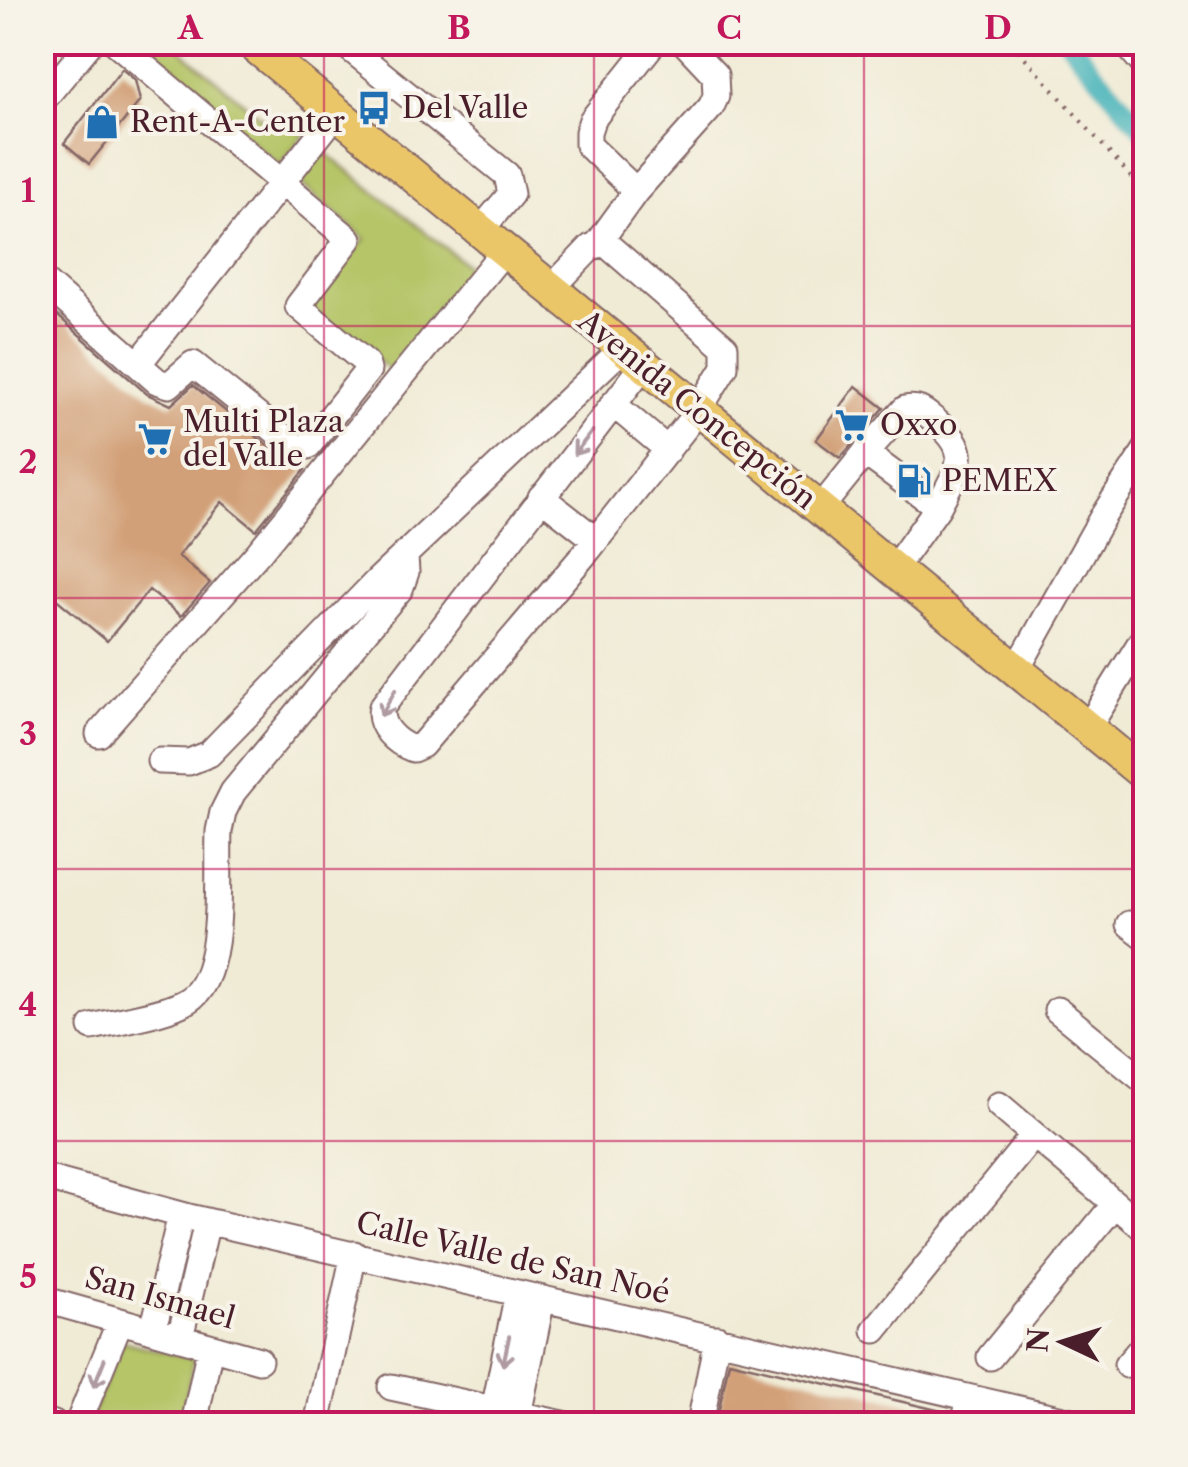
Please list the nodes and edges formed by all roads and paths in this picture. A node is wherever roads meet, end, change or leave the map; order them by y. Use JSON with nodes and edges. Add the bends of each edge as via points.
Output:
{"nodes":[{"id":1,"x":90,"y":42,"type":"edge"},
{"id":2,"x":115,"y":42,"type":"edge"},
{"id":3,"x":342,"y":42,"type":"edge"},
{"id":4,"x":654,"y":42,"type":"edge"},
{"id":5,"x":684,"y":42,"type":"edge"},
{"id":6,"x":1011,"y":42,"type":"edge"},
{"id":7,"x":1125,"y":42,"type":"edge"},
{"id":8,"x":272,"y":49,"type":"edge"},
{"id":9,"x":1146,"y":66,"type":"edge"},
{"id":10,"x":42,"y":101,"type":"edge"},
{"id":11,"x":335,"y":115,"type":"junction"},
{"id":12,"x":282,"y":182,"type":"junction"},
{"id":13,"x":636,"y":191,"type":"junction"},
{"id":14,"x":1146,"y":194,"type":"edge"},
{"id":15,"x":491,"y":242,"type":"junction"},
{"id":16,"x":599,"y":242,"type":"junction"},
{"id":17,"x":42,"y":280,"type":"edge"},
{"id":18,"x":550,"y":290,"type":"junction"},
{"id":19,"x":633,"y":358,"type":"junction"},
{"id":20,"x":139,"y":363,"type":"junction"},
{"id":21,"x":614,"y":404,"type":"junction"},
{"id":22,"x":698,"y":411,"type":"junction"},
{"id":23,"x":668,"y":450,"type":"junction"},
{"id":24,"x":1146,"y":450,"type":"edge"},
{"id":25,"x":865,"y":453,"type":"junction"},
{"id":26,"x":541,"y":497,"type":"junction"},
{"id":27,"x":938,"y":507,"type":"junction"},
{"id":28,"x":819,"y":510,"type":"junction"},
{"id":29,"x":596,"y":540,"type":"junction"},
{"id":30,"x":405,"y":556,"type":"junction"},
{"id":31,"x":893,"y":570,"type":"junction"},
{"id":32,"x":1146,"y":634,"type":"edge"},
{"id":33,"x":1016,"y":671,"type":"junction"},
{"id":34,"x":1087,"y":729,"type":"junction"},
{"id":35,"x":98,"y":734,"type":"dead end"},
{"id":36,"x":160,"y":760,"type":"dead end"},
{"id":37,"x":1146,"y":776,"type":"edge"},
{"id":38,"x":1058,"y":1010,"type":"dead end"},
{"id":39,"x":92,"y":1027,"type":"dead end"},
{"id":40,"x":1146,"y":1082,"type":"edge"},
{"id":41,"x":999,"y":1105,"type":"dead end"},
{"id":42,"x":1034,"y":1135,"type":"junction"},
{"id":43,"x":42,"y":1177,"type":"edge"},
{"id":44,"x":1115,"y":1204,"type":"junction"},
{"id":45,"x":181,"y":1215,"type":"junction"},
{"id":46,"x":207,"y":1222,"type":"junction"},
{"id":47,"x":1146,"y":1230,"type":"edge"},
{"id":48,"x":354,"y":1254,"type":"junction"},
{"id":49,"x":530,"y":1296,"type":"junction"},
{"id":50,"x":42,"y":1299,"type":"edge"},
{"id":51,"x":120,"y":1321,"type":"junction"},
{"id":52,"x":153,"y":1330,"type":"junction"},
{"id":53,"x":875,"y":1330,"type":"dead end"},
{"id":54,"x":180,"y":1338,"type":"junction"},
{"id":55,"x":716,"y":1338,"type":"junction"},
{"id":56,"x":1146,"y":1343,"type":"edge"},
{"id":57,"x":210,"y":1346,"type":"junction"},
{"id":58,"x":990,"y":1356,"type":"dead end"},
{"id":59,"x":259,"y":1360,"type":"dead end"},
{"id":60,"x":1127,"y":1365,"type":"dead end"},
{"id":61,"x":391,"y":1387,"type":"dead end"},
{"id":62,"x":970,"y":1398,"type":"junction"},
{"id":63,"x":444,"y":1399,"type":"junction"},
{"id":64,"x":506,"y":1412,"type":"junction"},
{"id":65,"x":42,"y":1420,"type":"edge"},
{"id":66,"x":54,"y":1424,"type":"edge"},
{"id":67,"x":78,"y":1424,"type":"edge"},
{"id":68,"x":194,"y":1424,"type":"edge"},
{"id":69,"x":317,"y":1424,"type":"edge"},
{"id":70,"x":438,"y":1424,"type":"edge"},
{"id":71,"x":562,"y":1424,"type":"edge"},
{"id":72,"x":700,"y":1424,"type":"edge"},
{"id":73,"x":964,"y":1424,"type":"edge"},
{"id":74,"x":1084,"y":1424,"type":"edge"}],
"edges":[{"from":1,"to":10,"type":"street"},
{"from":2,"to":12,"type":"street"},
{"from":3,"to":15,"type":"street","via":[[508,175],[511,194]]},
{"from":4,"to":13,"type":"street","via":[[588,132],[588,144]]},
{"from":5,"to":13,"type":"street","via":[[714,75],[716,96]]},
{"from":6,"to":14,"type":"path"},
{"from":7,"to":9,"type":"street"},
{"from":8,"to":11,"type":"main road","name":"Avenida Concepción"},
{"from":11,"to":12,"type":"street"},
{"from":11,"to":15,"type":"main road","name":"Avenida Concepción"},
{"from":12,"to":20,"type":"street"},
{"from":12,"to":20,"type":"street","via":[[349,239],[298,306],[366,363],[366,372],[308,446],[301,449],[193,364],[165,385]]},
{"from":13,"to":16,"type":"street"},
{"from":15,"to":18,"type":"main road","name":"Avenida Concepción"},
{"from":15,"to":35,"type":"street","via":[[259,552]]},
{"from":16,"to":18,"type":"street"},
{"from":16,"to":22,"type":"street","via":[[725,348],[725,367]]},
{"from":17,"to":20,"type":"street"},
{"from":18,"to":19,"type":"main road","name":"Avenida Concepción"},
{"from":19,"to":21,"type":"street"},
{"from":19,"to":22,"type":"main road","name":"Avenida Concepción"},
{"from":19,"to":30,"type":"street"},
{"from":21,"to":23,"type":"street"},
{"from":21,"to":26,"type":"street","one_way":true},
{"from":22,"to":23,"type":"street"},
{"from":22,"to":28,"type":"main road","name":"Avenida Concepción"},
{"from":23,"to":29,"type":"street"},
{"from":24,"to":33,"type":"street"},
{"from":25,"to":27,"type":"street"},
{"from":25,"to":27,"type":"street","via":[[905,409],[921,409],[960,449]]},
{"from":25,"to":28,"type":"street"},
{"from":26,"to":29,"type":"street"},
{"from":26,"to":29,"type":"street","one_way":true,"via":[[382,707],[383,726],[406,746],[422,745]]},
{"from":27,"to":31,"type":"street"},
{"from":28,"to":31,"type":"main road","name":"Avenida Concepción"},
{"from":30,"to":36,"type":"street","via":[[209,754],[190,762]]},
{"from":30,"to":39,"type":"street","via":[[400,589],[232,792],[219,830],[208,978],[185,1003]]},
{"from":31,"to":33,"type":"main road","name":"Avenida Concepción"},
{"from":32,"to":34,"type":"street"},
{"from":33,"to":34,"type":"main road","name":"Avenida Concepción"},
{"from":34,"to":37,"type":"main road","name":"Avenida Concepción"},
{"from":38,"to":40,"type":"street"},
{"from":41,"to":42,"type":"street"},
{"from":42,"to":44,"type":"street"},
{"from":42,"to":53,"type":"street"},
{"from":43,"to":45,"type":"street","name":"Calle Valle de San Noé"},
{"from":44,"to":47,"type":"street"},
{"from":44,"to":58,"type":"street"},
{"from":45,"to":46,"type":"street","name":"Calle Valle de San Noé"},
{"from":45,"to":52,"type":"street"},
{"from":46,"to":48,"type":"street","name":"Calle Valle de San Noé"},
{"from":46,"to":54,"type":"street"},
{"from":48,"to":49,"type":"street","name":"Calle Valle de San Noé"},
{"from":48,"to":69,"type":"street"},
{"from":49,"to":55,"type":"street","name":"Calle Valle de San Noé"},
{"from":49,"to":64,"type":"street"},
{"from":50,"to":51,"type":"street","name":"San Ismael"},
{"from":51,"to":52,"type":"street","name":"San Ismael"},
{"from":51,"to":67,"type":"street","one_way":true},
{"from":52,"to":54,"type":"street","name":"San Ismael"},
{"from":54,"to":57,"type":"street","name":"San Ismael"},
{"from":55,"to":62,"type":"street","name":"Calle Valle de San Noé"},
{"from":55,"to":72,"type":"street"},
{"from":56,"to":60,"type":"street"},
{"from":57,"to":59,"type":"street","name":"San Ismael"},
{"from":57,"to":68,"type":"street"},
{"from":61,"to":63,"type":"street"},
{"from":62,"to":73,"type":"street"},
{"from":62,"to":74,"type":"street","name":"Calle Valle de San Noé"},
{"from":63,"to":64,"type":"street"},
{"from":63,"to":70,"type":"street"},
{"from":64,"to":71,"type":"street"},
{"from":65,"to":66,"type":"street"}]}
